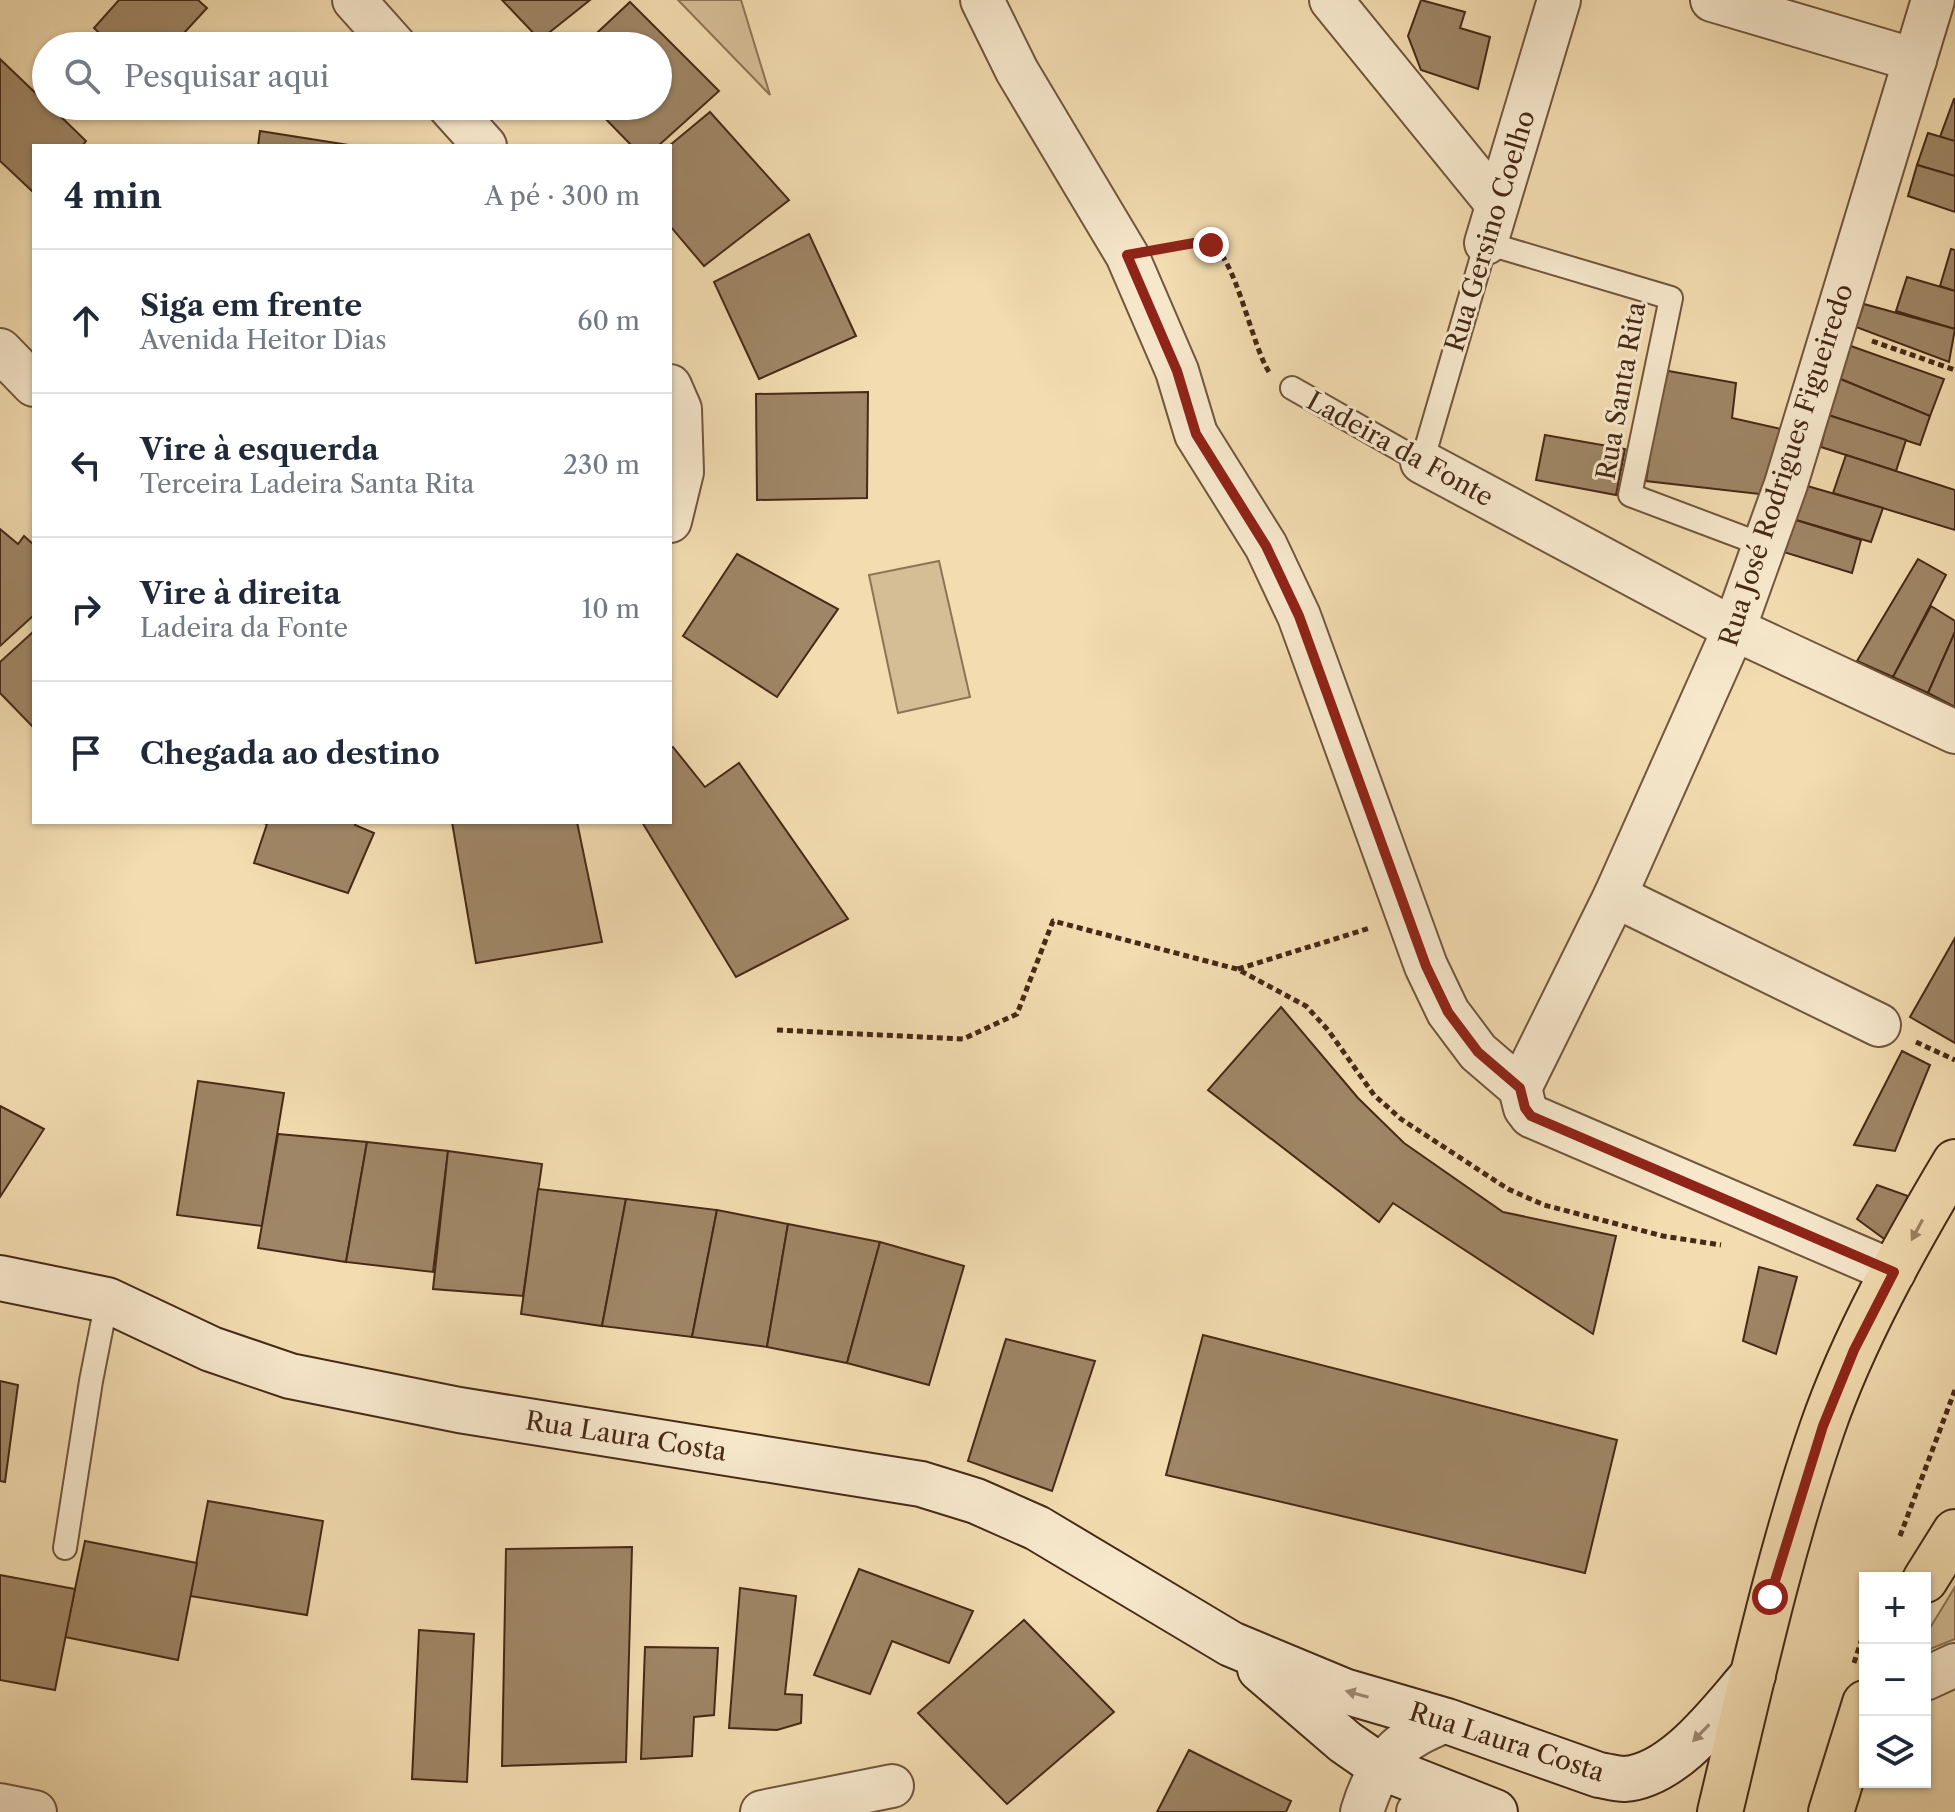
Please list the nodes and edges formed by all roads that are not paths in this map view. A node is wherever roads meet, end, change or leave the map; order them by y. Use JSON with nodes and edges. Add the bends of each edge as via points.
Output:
{"nodes":[{"id":1,"x":354,"y":0,"type":"edge"},
{"id":2,"x":982,"y":0,"type":"edge"},
{"id":3,"x":1331,"y":0,"type":"edge"},
{"id":4,"x":1559,"y":0,"type":"edge"},
{"id":5,"x":1712,"y":0,"type":"edge"},
{"id":6,"x":1933,"y":0,"type":"edge"},
{"id":7,"x":383,"y":32,"type":"edge"},
{"id":8,"x":1915,"y":60,"type":"junction"},
{"id":9,"x":462,"y":120,"type":"edge"},
{"id":10,"x":483,"y":144,"type":"edge"},
{"id":11,"x":1491,"y":224,"type":"junction"},
{"id":12,"x":12,"y":353,"type":"edge"},
{"id":13,"x":32,"y":382,"type":"edge"},
{"id":14,"x":1292,"y":388,"type":"road end"},
{"id":15,"x":672,"y":391,"type":"edge"},
{"id":16,"x":1422,"y":462,"type":"junction"},
{"id":17,"x":672,"y":513,"type":"edge"},
{"id":18,"x":1763,"y":545,"type":"junction"},
{"id":19,"x":1734,"y":629,"type":"junction"},
{"id":20,"x":1955,"y":732,"type":"edge"},
{"id":21,"x":1615,"y":896,"type":"junction"},
{"id":22,"x":1879,"y":1025,"type":"dead end"},
{"id":23,"x":1520,"y":1088,"type":"junction"},
{"id":24,"x":1955,"y":1162,"type":"edge"},
{"id":25,"x":1894,"y":1272,"type":"junction"},
{"id":26,"x":0,"y":1278,"type":"edge"},
{"id":27,"x":107,"y":1300,"type":"junction"},
{"id":28,"x":1955,"y":1532,"type":"edge"},
{"id":29,"x":65,"y":1548,"type":"dead end"},
{"id":30,"x":1930,"y":1572,"type":"edge"},
{"id":31,"x":1231,"y":1644,"type":"junction"},
{"id":32,"x":1955,"y":1665,"type":"edge"},
{"id":33,"x":1753,"y":1675,"type":"junction"},
{"id":34,"x":1931,"y":1676,"type":"edge"},
{"id":35,"x":1861,"y":1716,"type":"edge"},
{"id":36,"x":1447,"y":1721,"type":"junction"},
{"id":37,"x":1381,"y":1767,"type":"junction"},
{"id":38,"x":892,"y":1786,"type":"dead end"},
{"id":39,"x":1623,"y":1796,"type":"edge"},
{"id":40,"x":1434,"y":1803,"type":"edge"},
{"id":41,"x":0,"y":1805,"type":"edge"},
{"id":42,"x":35,"y":1812,"type":"edge"},
{"id":43,"x":762,"y":1812,"type":"edge"},
{"id":44,"x":1362,"y":1812,"type":"edge"},
{"id":45,"x":1495,"y":1812,"type":"edge"},
{"id":46,"x":1720,"y":1812,"type":"edge"},
{"id":47,"x":1831,"y":1812,"type":"edge"}],
"edges":[{"from":1,"to":7,"type":"street"},
{"from":2,"to":23,"type":"street","via":[[1017,71],[1127,255],[1177,371],[1196,434],[1266,546],[1299,616],[1426,966],[1448,1012],[1478,1052]]},
{"from":3,"to":11,"type":"street"},
{"from":4,"to":11,"type":"street","name":"Rua Gersino Coelho"},
{"from":5,"to":8,"type":"street"},
{"from":6,"to":8,"type":"street","name":"Rua José Rodrigues Figueiredo"},
{"from":8,"to":18,"type":"street","name":"Rua José Rodrigues Figueiredo"},
{"from":9,"to":10,"type":"street"},
{"from":11,"to":16,"type":"lane","name":"Rua Gersino Coelho"},
{"from":11,"to":18,"type":"lane","name":"Rua Santa Rita","via":[[1671,298],[1630,495]]},
{"from":12,"to":13,"type":"street"},
{"from":14,"to":16,"type":"lane","name":"Ladeira da Fonte"},
{"from":15,"to":17,"type":"street","via":[[680,409],[682,472]]},
{"from":16,"to":19,"type":"street","name":"Ladeira da Fonte"},
{"from":18,"to":19,"type":"street","name":"Rua José Rodrigues Figueiredo"},
{"from":19,"to":20,"type":"street","name":"Ladeira da Fonte"},
{"from":19,"to":21,"type":"street","name":"Rua José Rodrigues Figueiredo"},
{"from":21,"to":22,"type":"street"},
{"from":21,"to":23,"type":"street","name":"Rua José Rodrigues Figueiredo"},
{"from":23,"to":25,"type":"street","via":[[1531,1116]]},
{"from":24,"to":25,"type":"main road","one_way":true},
{"from":25,"to":33,"type":"main road","via":[[1823,1426],[1770,1597]]},
{"from":26,"to":27,"type":"street","name":"Rua Laura Costa"},
{"from":27,"to":29,"type":"lane"},
{"from":27,"to":31,"type":"street","name":"Rua Laura Costa","via":[[211,1349],[290,1376],[459,1410],[921,1484],[1037,1528]]},
{"from":28,"to":30,"type":"main road"},
{"from":36,"to":31,"type":"street","name":"Rua Laura Costa","one_way":true,"via":[[1344,1691]]},
{"from":31,"to":37,"type":"street","name":"Rua Laura Costa"},
{"from":32,"to":34,"type":"street"},
{"from":33,"to":39,"type":"street","name":"Rua Laura Costa","one_way":true,"via":[[1678,1756]]},
{"from":33,"to":46,"type":"main road"},
{"from":35,"to":47,"type":"main road"},
{"from":36,"to":37,"type":"street","via":[[1420,1730],[1397,1746]]},
{"from":36,"to":39,"type":"street","name":"Rua Laura Costa","via":[[1599,1775]]},
{"from":37,"to":40,"type":"street","name":"Rua Laura Costa"},
{"from":37,"to":44,"type":"street"},
{"from":38,"to":43,"type":"street"},
{"from":40,"to":45,"type":"street","name":"Rua Laura Costa"},
{"from":41,"to":42,"type":"street"}]}
